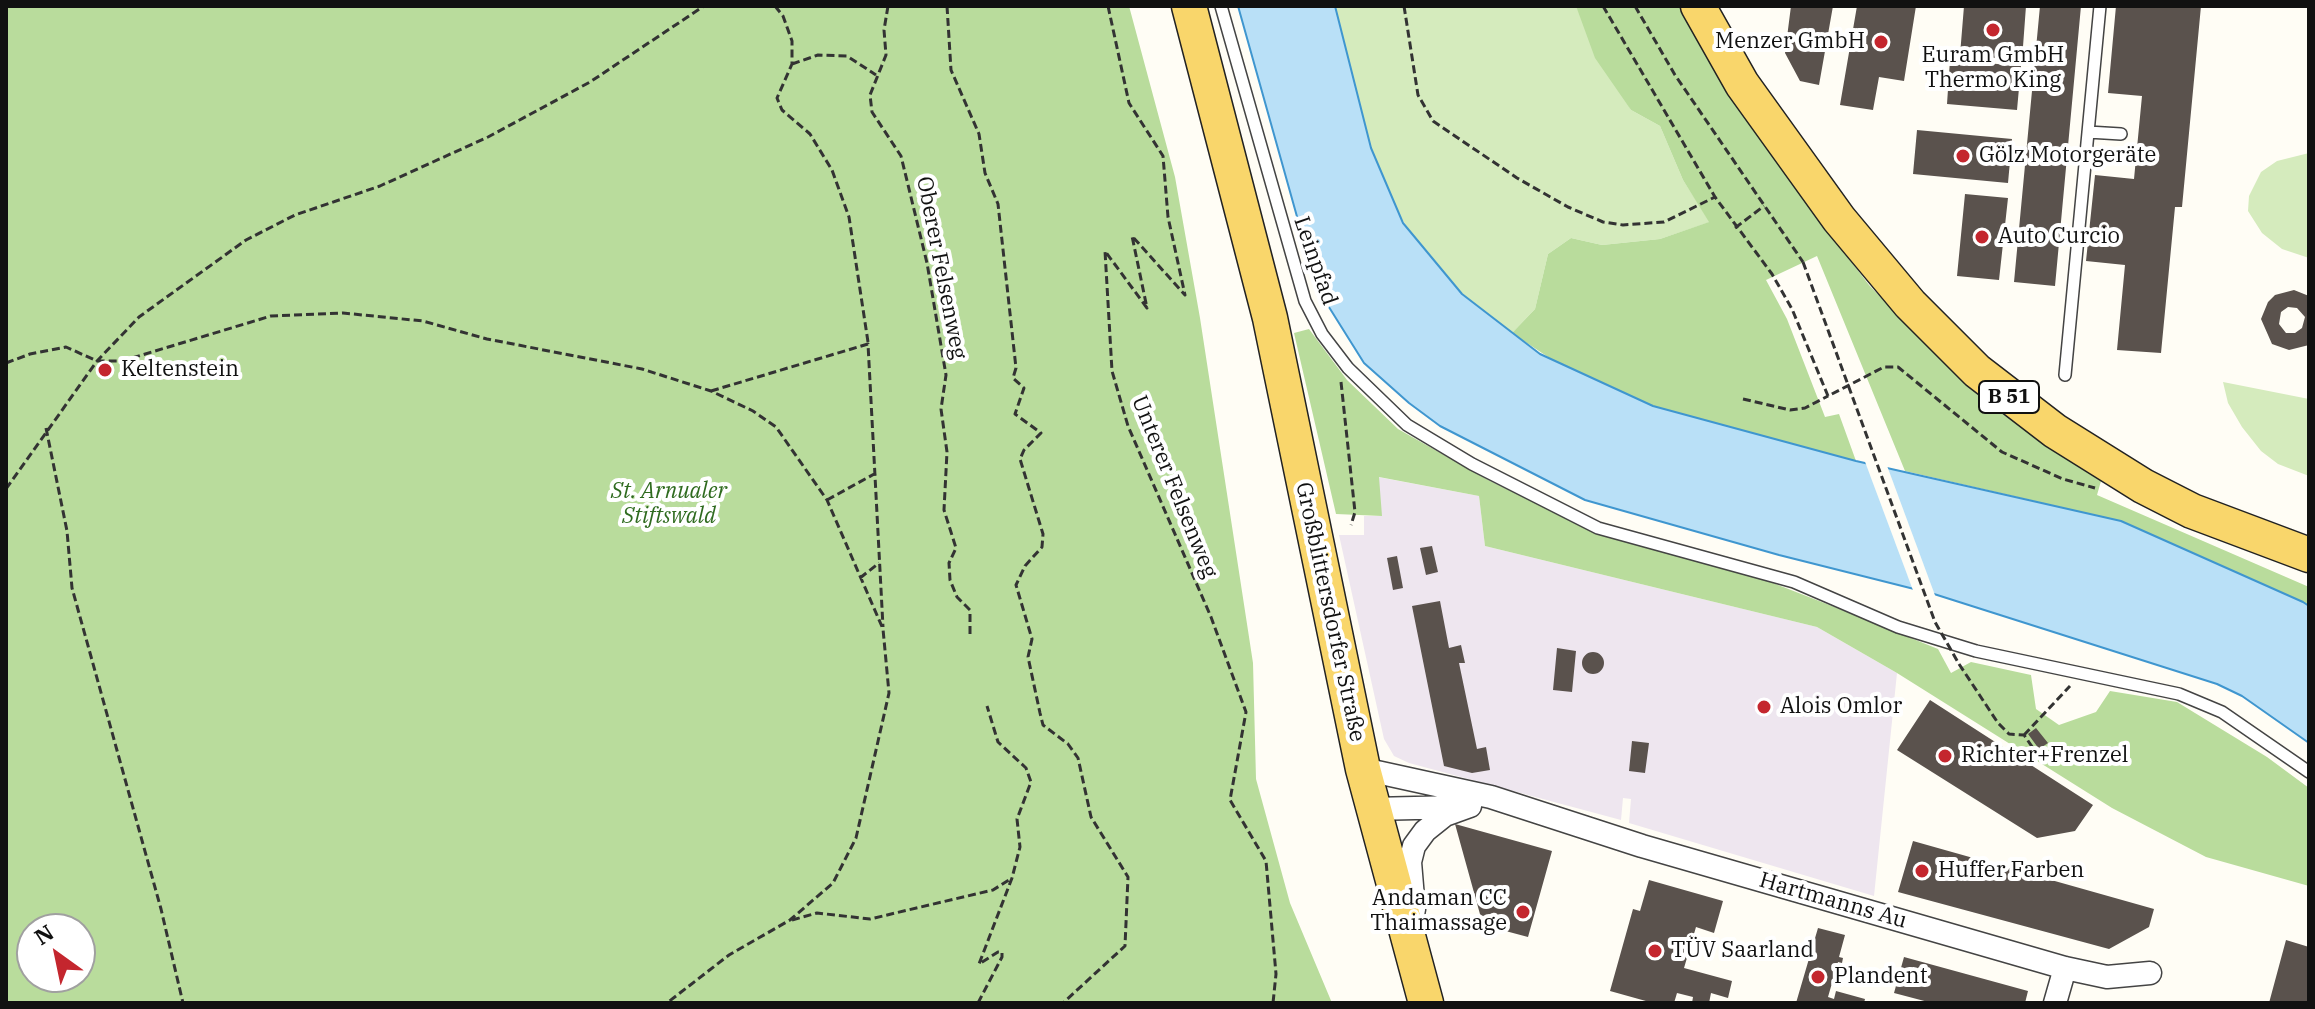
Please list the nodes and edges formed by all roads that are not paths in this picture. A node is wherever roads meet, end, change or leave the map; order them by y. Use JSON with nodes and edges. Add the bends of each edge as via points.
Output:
{"nodes":[{"id":1,"x":1189,"y":6,"type":"edge"},
{"id":2,"x":1221,"y":6,"type":"edge"},
{"id":3,"x":1698,"y":6,"type":"edge"},
{"id":4,"x":1717,"y":6,"type":"edge"},
{"id":5,"x":2100,"y":6,"type":"edge"},
{"id":6,"x":2088,"y":132,"type":"junction"},
{"id":7,"x":2121,"y":134,"type":"dead end"},
{"id":8,"x":1785,"y":142,"type":"junction"},
{"id":9,"x":2065,"y":375,"type":"dead end"},
{"id":10,"x":2309,"y":555,"type":"edge"},
{"id":11,"x":1363,"y":769,"type":"junction"},
{"id":12,"x":2309,"y":772,"type":"edge"},
{"id":13,"x":1470,"y":806,"type":"junction"},
{"id":14,"x":1519,"y":808,"type":"junction"},
{"id":15,"x":1372,"y":809,"type":"junction"},
{"id":16,"x":1412,"y":949,"type":"junction"},
{"id":17,"x":2065,"y":968,"type":"junction"},
{"id":18,"x":2150,"y":973,"type":"dead end"},
{"id":19,"x":1426,"y":1003,"type":"edge"},
{"id":20,"x":2055,"y":1003,"type":"edge"}],
"edges":[{"from":1,"to":11,"type":"main road","name":"Großblittersdorfer Straße","via":[[1270,318]]},
{"from":2,"to":12,"type":"lane","name":"Leinpfad","via":[[1302,292],[1337,354],[1395,415],[1472,464],[1598,528],[1770,574],[1898,627],[1976,651],[2201,702]]},
{"from":3,"to":8,"type":"main road","number":"B 51","via":[[1742,84]]},
{"from":4,"to":8,"type":"main road","number":"B 51"},
{"from":5,"to":6,"type":"lane"},
{"from":6,"to":7,"type":"lane"},
{"from":6,"to":9,"type":"lane"},
{"from":8,"to":10,"type":"main road","number":"B 51","via":[[1874,264],[1940,336],[2014,401],[2143,486],[2192,511]]},
{"from":11,"to":14,"type":"street","name":"Hartmanns Au","via":[[1460,789]]},
{"from":11,"to":15,"type":"main road","name":"Großblittersdorfer Straße"},
{"from":13,"to":14,"type":"street","name":"Hartmanns Au"},
{"from":13,"to":15,"type":"street","name":"Hartmanns Au"},
{"from":13,"to":16,"type":"street","name":"Hartmanns Au","via":[[1445,815],[1414,846]]},
{"from":14,"to":17,"type":"street","name":"Hartmanns Au"},
{"from":15,"to":16,"type":"main road","name":"Großblittersdorfer Straße"},
{"from":16,"to":19,"type":"main road","name":"Großblittersdorfer Straße"},
{"from":17,"to":18,"type":"street","name":"Hartmanns Au","via":[[2107,977]]},
{"from":17,"to":20,"type":"street"}]}
